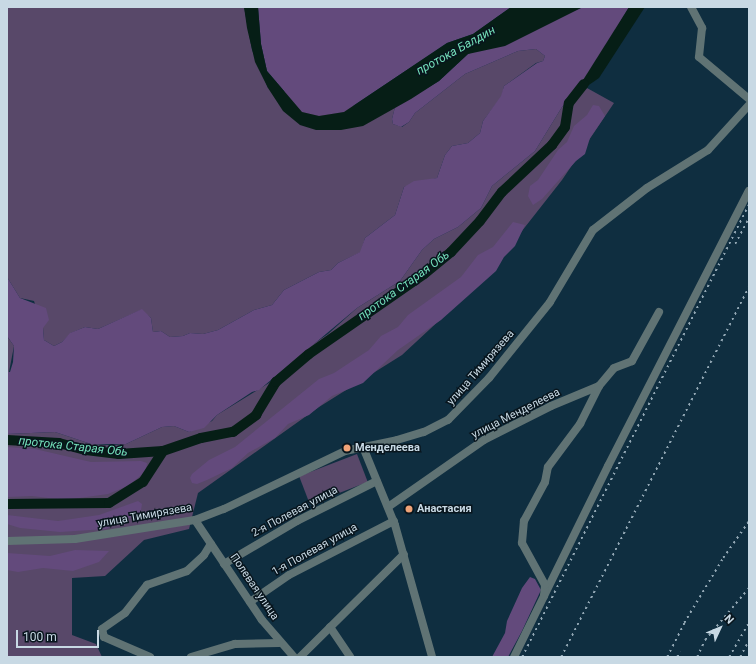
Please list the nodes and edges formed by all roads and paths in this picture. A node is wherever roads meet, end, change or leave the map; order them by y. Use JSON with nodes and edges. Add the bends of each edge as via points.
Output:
{"nodes":[{"id":1,"x":691,"y":7,"type":"edge"},
{"id":2,"x":749,"y":99,"type":"edge"},
{"id":3,"x":749,"y":105,"type":"edge"},
{"id":4,"x":749,"y":191,"type":"edge"},
{"id":5,"x":659,"y":312,"type":"dead end"},
{"id":6,"x":599,"y":386,"type":"junction"},
{"id":7,"x":363,"y":447,"type":"junction"},
{"id":8,"x":377,"y":481,"type":"junction"},
{"id":9,"x":388,"y":507,"type":"junction"},
{"id":10,"x":194,"y":520,"type":"junction"},
{"id":11,"x":394,"y":521,"type":"junction"},
{"id":12,"x":7,"y":541,"type":"edge"},
{"id":13,"x":211,"y":544,"type":"junction"},
{"id":14,"x":404,"y":554,"type":"junction"},
{"id":15,"x":224,"y":564,"type":"junction"},
{"id":16,"x":544,"y":596,"type":"junction"},
{"id":17,"x":250,"y":602,"type":"junction"},
{"id":18,"x":330,"y":627,"type":"junction"},
{"id":19,"x":279,"y":642,"type":"junction"},
{"id":20,"x":150,"y":657,"type":"edge"},
{"id":21,"x":191,"y":657,"type":"edge"},
{"id":22,"x":294,"y":657,"type":"edge"},
{"id":23,"x":300,"y":657,"type":"edge"},
{"id":24,"x":350,"y":657,"type":"edge"},
{"id":25,"x":432,"y":657,"type":"edge"},
{"id":26,"x":514,"y":657,"type":"edge"}],
"edges":[{"from":1,"to":2,"type":"street","via":[[702,28],[699,57]]},
{"from":3,"to":7,"type":"street","name":"улица Тимирязева","via":[[708,150],[647,188],[593,230],[550,302],[461,410],[424,432]]},
{"from":4,"to":16,"type":"street"},
{"from":5,"to":6,"type":"street","name":"улица Менделеева","via":[[632,361],[614,368]]},
{"from":6,"to":9,"type":"street","name":"улица Менделеева","via":[[551,406],[484,440]]},
{"from":6,"to":16,"type":"street","name":"улица Менделеева","via":[[580,424],[548,467],[545,482],[524,521],[522,543],[545,585]]},
{"from":7,"to":8,"type":"street"},
{"from":7,"to":10,"type":"street","name":"улица Тимирязева","via":[[345,450]]},
{"from":8,"to":9,"type":"street"},
{"from":8,"to":15,"type":"street","name":"2-я Полевая улица","via":[[297,522]]},
{"from":9,"to":11,"type":"street"},
{"from":10,"to":12,"type":"street","name":"улица Тимирязева","via":[[75,539]]},
{"from":10,"to":13,"type":"street","name":"Полевая улица"},
{"from":11,"to":14,"type":"street"},
{"from":11,"to":17,"type":"street","name":"1-я Полевая улица","via":[[288,574]]},
{"from":13,"to":15,"type":"street","name":"Полевая улица"},
{"from":13,"to":20,"type":"street","via":[[187,571],[147,585],[125,613],[102,629],[104,637]]},
{"from":14,"to":18,"type":"street"},
{"from":14,"to":25,"type":"street"},
{"from":15,"to":17,"type":"street","name":"Полевая улица"},
{"from":16,"to":26,"type":"street"},
{"from":17,"to":19,"type":"street","name":"Полевая улица"},
{"from":18,"to":23,"type":"street"},
{"from":18,"to":24,"type":"street"},
{"from":19,"to":21,"type":"street","via":[[235,644]]},
{"from":19,"to":22,"type":"street","name":"Полевая улица"}]}
